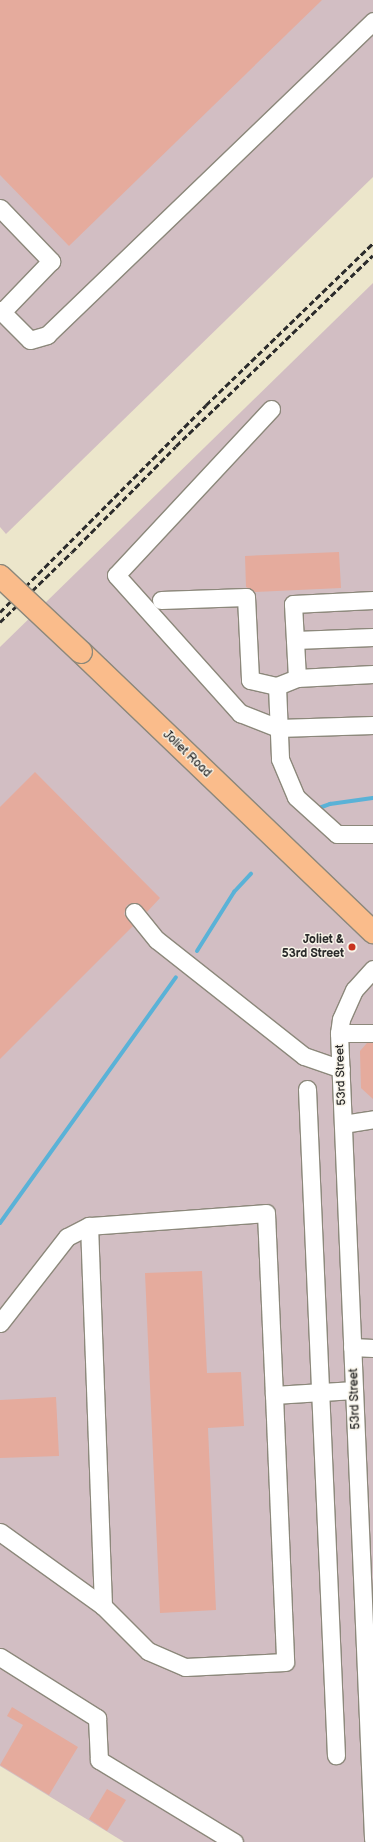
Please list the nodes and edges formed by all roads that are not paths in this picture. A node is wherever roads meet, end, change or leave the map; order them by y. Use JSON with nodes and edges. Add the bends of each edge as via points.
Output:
{"nodes":[{"id":1,"x":373,"y":22,"type":"edge"},
{"id":2,"x":0,"y":208,"type":"edge"},
{"id":3,"x":1,"y":311,"type":"edge"},
{"id":4,"x":271,"y":409,"type":"dead end"},
{"id":5,"x":0,"y":576,"type":"edge"},
{"id":6,"x":161,"y":600,"type":"dead end"},
{"id":7,"x":373,"y":600,"type":"edge"},
{"id":8,"x":373,"y":637,"type":"edge"},
{"id":9,"x":295,"y":640,"type":"junction"},
{"id":10,"x":373,"y":674,"type":"edge"},
{"id":11,"x":297,"y":678,"type":"junction"},
{"id":12,"x":277,"y":686,"type":"junction"},
{"id":13,"x":373,"y":724,"type":"edge"},
{"id":14,"x":278,"y":728,"type":"junction"},
{"id":15,"x":373,"y":834,"type":"edge"},
{"id":16,"x":134,"y":912,"type":"dead end"},
{"id":17,"x":373,"y":932,"type":"edge"},
{"id":18,"x":373,"y":968,"type":"edge"},
{"id":19,"x":339,"y":1033,"type":"junction"},
{"id":20,"x":373,"y":1033,"type":"edge"},
{"id":21,"x":341,"y":1069,"type":"junction"},
{"id":22,"x":306,"y":1089,"type":"dead end"},
{"id":23,"x":373,"y":1118,"type":"edge"},
{"id":24,"x":343,"y":1124,"type":"junction"},
{"id":25,"x":89,"y":1226,"type":"junction"},
{"id":26,"x":0,"y":1323,"type":"edge"},
{"id":27,"x":352,"y":1347,"type":"junction"},
{"id":28,"x":373,"y":1348,"type":"edge"},
{"id":29,"x":354,"y":1390,"type":"junction"},
{"id":30,"x":321,"y":1392,"type":"junction"},
{"id":31,"x":274,"y":1395,"type":"junction"},
{"id":32,"x":0,"y":1532,"type":"edge"},
{"id":33,"x":103,"y":1606,"type":"junction"},
{"id":34,"x":0,"y":1657,"type":"edge"},
{"id":35,"x":370,"y":1687,"type":"edge"},
{"id":36,"x":336,"y":1755,"type":"dead end"},
{"id":37,"x":371,"y":1755,"type":"edge"},
{"id":38,"x":373,"y":1839,"type":"edge"},
{"id":39,"x":234,"y":1842,"type":"edge"}],
"edges":[{"from":1,"to":3,"type":"street","via":[[47,335],[30,340]]},
{"from":2,"to":3,"type":"street","via":[[51,261]]},
{"from":4,"to":14,"type":"street","via":[[116,575],[240,713]]},
{"from":5,"to":17,"type":"main road","name":"Joliet Road","bridge":true},
{"from":6,"to":12,"type":"street","via":[[246,597],[250,680]]},
{"from":7,"to":9,"type":"street","via":[[292,604]]},
{"from":8,"to":9,"type":"street"},
{"from":9,"to":11,"type":"street"},
{"from":10,"to":11,"type":"street"},
{"from":11,"to":12,"type":"street"},
{"from":12,"to":14,"type":"street"},
{"from":13,"to":14,"type":"street"},
{"from":14,"to":15,"type":"street","via":[[280,759],[296,797],[337,834]]},
{"from":16,"to":21,"type":"street","via":[[157,940],[304,1056]]},
{"from":18,"to":19,"type":"street","name":"53rd Street","via":[[354,990],[341,1019]]},
{"from":19,"to":20,"type":"street"},
{"from":19,"to":21,"type":"street","name":"53rd Street"},
{"from":21,"to":24,"type":"street","name":"53rd Street"},
{"from":22,"to":30,"type":"street"},
{"from":23,"to":24,"type":"street"},
{"from":24,"to":27,"type":"street","name":"53rd Street"},
{"from":25,"to":26,"type":"street","via":[[67,1237]]},
{"from":25,"to":31,"type":"street","via":[[266,1213]]},
{"from":25,"to":33,"type":"street"},
{"from":27,"to":28,"type":"street"},
{"from":27,"to":29,"type":"street","name":"53rd Street"},
{"from":29,"to":30,"type":"street"},
{"from":29,"to":35,"type":"street","name":"53rd Street"},
{"from":30,"to":31,"type":"street"},
{"from":30,"to":36,"type":"street"},
{"from":31,"to":33,"type":"street","via":[[285,1662],[185,1667],[148,1651]]},
{"from":32,"to":33,"type":"street"},
{"from":34,"to":39,"type":"street","via":[[97,1718],[99,1760]]},
{"from":35,"to":37,"type":"street","name":"53rd Street"},
{"from":37,"to":38,"type":"street","name":"53rd Street"}]}
